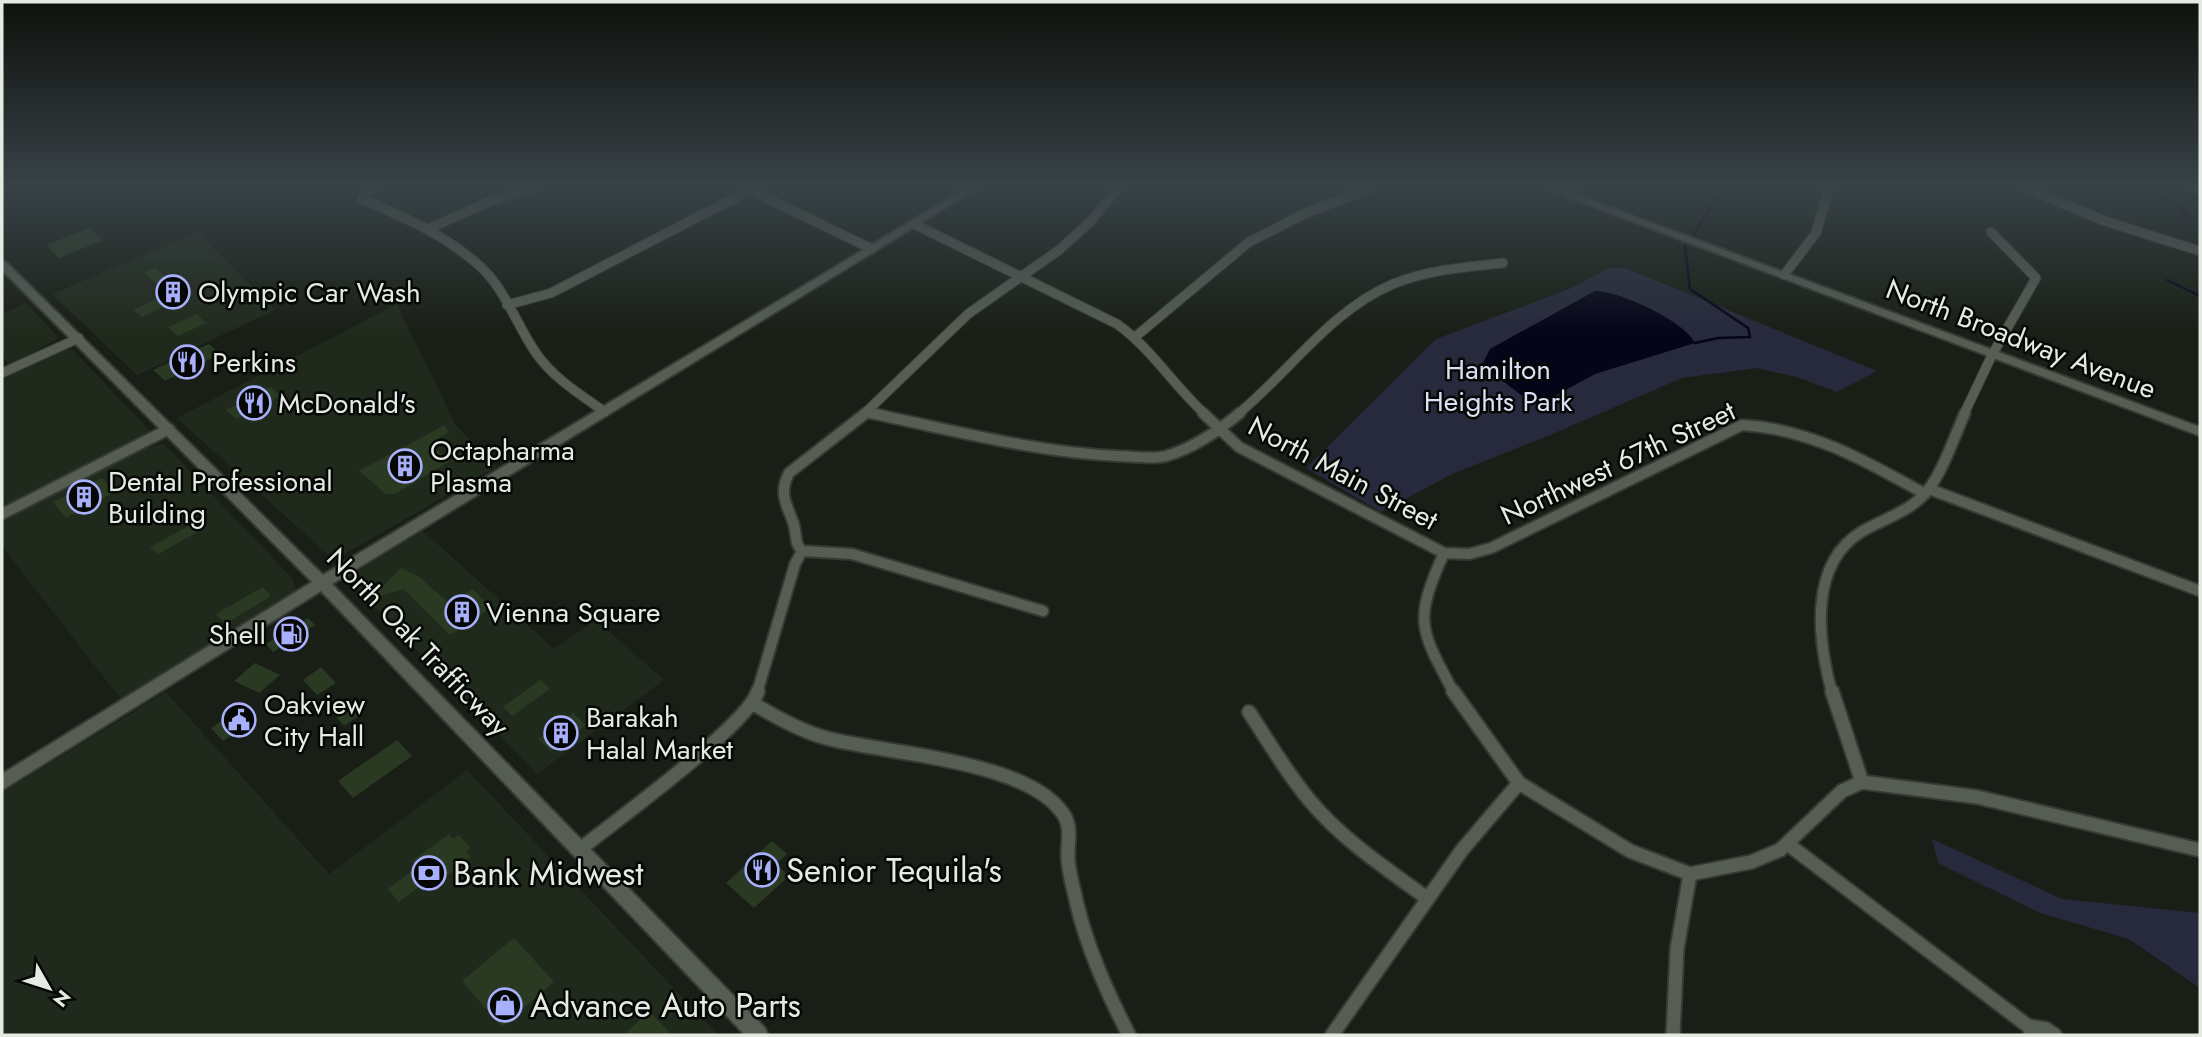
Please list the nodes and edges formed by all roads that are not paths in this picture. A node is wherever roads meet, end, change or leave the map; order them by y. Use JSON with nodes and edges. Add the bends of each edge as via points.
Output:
{"nodes":[{"id":1,"x":441,"y":236,"type":"edge"},
{"id":2,"x":660,"y":236,"type":"edge"},
{"id":3,"x":846,"y":236,"type":"edge"},
{"id":4,"x":893,"y":236,"type":"edge"},
{"id":5,"x":939,"y":236,"type":"edge"},
{"id":6,"x":1076,"y":236,"type":"edge"},
{"id":7,"x":1260,"y":236,"type":"edge"},
{"id":8,"x":1687,"y":236,"type":"edge"},
{"id":9,"x":1813,"y":236,"type":"edge"},
{"id":10,"x":1996,"y":236,"type":"edge"},
{"id":11,"x":2154,"y":236,"type":"edge"},
{"id":12,"x":872,"y":249,"type":"junction"},
{"id":13,"x":2200,"y":251,"type":"edge"},
{"id":14,"x":1503,"y":263,"type":"dead end"},
{"id":15,"x":2,"y":264,"type":"edge"},
{"id":16,"x":1784,"y":275,"type":"junction"},
{"id":17,"x":1024,"y":278,"type":"junction"},
{"id":18,"x":507,"y":305,"type":"junction"},
{"id":19,"x":1135,"y":337,"type":"junction"},
{"id":20,"x":79,"y":338,"type":"junction"},
{"id":21,"x":1992,"y":355,"type":"junction"},
{"id":22,"x":2,"y":373,"type":"edge"},
{"id":23,"x":605,"y":412,"type":"junction"},
{"id":24,"x":867,"y":412,"type":"junction"},
{"id":25,"x":169,"y":429,"type":"junction"},
{"id":26,"x":1218,"y":430,"type":"junction"},
{"id":27,"x":2200,"y":432,"type":"edge"},
{"id":28,"x":1927,"y":491,"type":"junction"},
{"id":29,"x":2,"y":514,"type":"edge"},
{"id":30,"x":802,"y":551,"type":"junction"},
{"id":31,"x":1444,"y":553,"type":"junction"},
{"id":32,"x":322,"y":583,"type":"junction"},
{"id":33,"x":2200,"y":592,"type":"edge"},
{"id":34,"x":1043,"y":611,"type":"dead end"},
{"id":35,"x":754,"y":704,"type":"junction"},
{"id":36,"x":1249,"y":712,"type":"dead end"},
{"id":37,"x":1862,"y":782,"type":"junction"},
{"id":38,"x":2,"y":783,"type":"edge"},
{"id":39,"x":1519,"y":783,"type":"junction"},
{"id":40,"x":1789,"y":845,"type":"junction"},
{"id":41,"x":579,"y":850,"type":"junction"},
{"id":42,"x":2200,"y":850,"type":"edge"},
{"id":43,"x":1690,"y":874,"type":"junction"},
{"id":44,"x":1428,"y":899,"type":"junction"},
{"id":45,"x":2030,"y":1031,"type":"edge"},
{"id":46,"x":758,"y":1035,"type":"edge"},
{"id":47,"x":1129,"y":1035,"type":"edge"},
{"id":48,"x":1332,"y":1035,"type":"edge"},
{"id":49,"x":1672,"y":1035,"type":"edge"},
{"id":50,"x":2055,"y":1035,"type":"edge"}],
"edges":[{"from":1,"to":18,"type":"street","via":[[482,268]]},
{"from":2,"to":18,"type":"street","via":[[551,293]]},
{"from":3,"to":12,"type":"street"},
{"from":4,"to":12,"type":"street"},
{"from":5,"to":17,"type":"street","name":"North Main Street"},
{"from":6,"to":17,"type":"street"},
{"from":7,"to":19,"type":"street"},
{"from":8,"to":16,"type":"street","name":"North Broadway Avenue"},
{"from":9,"to":16,"type":"street"},
{"from":10,"to":21,"type":"street","via":[[2036,278]]},
{"from":11,"to":13,"type":"street"},
{"from":12,"to":23,"type":"street"},
{"from":14,"to":26,"type":"street","via":[[1417,278],[1368,297]]},
{"from":15,"to":20,"type":"street","name":"North Oak Trafficway"},
{"from":16,"to":21,"type":"street","name":"North Broadway Avenue"},
{"from":17,"to":19,"type":"street","name":"North Main Street"},
{"from":17,"to":24,"type":"street","via":[[968,314]]},
{"from":18,"to":23,"type":"street","via":[[550,370]]},
{"from":19,"to":26,"type":"street","name":"North Main Street"},
{"from":20,"to":22,"type":"street"},
{"from":20,"to":25,"type":"street","name":"North Oak Trafficway"},
{"from":21,"to":27,"type":"street","name":"North Broadway Avenue"},
{"from":21,"to":28,"type":"street"},
{"from":23,"to":32,"type":"street"},
{"from":24,"to":26,"type":"street","via":[[1099,456],[1165,457]]},
{"from":24,"to":30,"type":"street","via":[[789,473],[784,483],[782,498]]},
{"from":25,"to":29,"type":"street"},
{"from":25,"to":32,"type":"street","name":"North Oak Trafficway"},
{"from":26,"to":31,"type":"street","name":"North Main Street","via":[[1258,457]]},
{"from":28,"to":31,"type":"street","name":"Northwest 67th Street","via":[[1801,432],[1742,425],[1484,550]]},
{"from":28,"to":33,"type":"street","name":"Northwest 67th Street"},
{"from":28,"to":37,"type":"street","via":[[1912,505],[1846,542],[1824,575],[1828,675]]},
{"from":30,"to":34,"type":"street","via":[[852,554]]},
{"from":30,"to":35,"type":"street"},
{"from":31,"to":39,"type":"street","via":[[1425,595],[1424,636],[1455,696]]},
{"from":32,"to":38,"type":"street"},
{"from":32,"to":41,"type":"street","name":"North Oak Trafficway"},
{"from":35,"to":41,"type":"street"},
{"from":35,"to":47,"type":"street","via":[[826,738],[977,766],[1051,800],[1063,813],[1069,830],[1068,858],[1090,948]]},
{"from":36,"to":44,"type":"street","via":[[1320,813]]},
{"from":37,"to":40,"type":"street","via":[[1842,791]]},
{"from":37,"to":42,"type":"street","via":[[1976,797]]},
{"from":39,"to":43,"type":"street","via":[[1630,851]]},
{"from":39,"to":44,"type":"street"},
{"from":40,"to":43,"type":"street","via":[[1751,862]]},
{"from":40,"to":45,"type":"street"},
{"from":41,"to":46,"type":"street","name":"North Oak Trafficway"},
{"from":43,"to":49,"type":"street","via":[[1676,949]]},
{"from":44,"to":48,"type":"street"},
{"from":45,"to":50,"type":"street","via":[[2046,1029]]}]}
